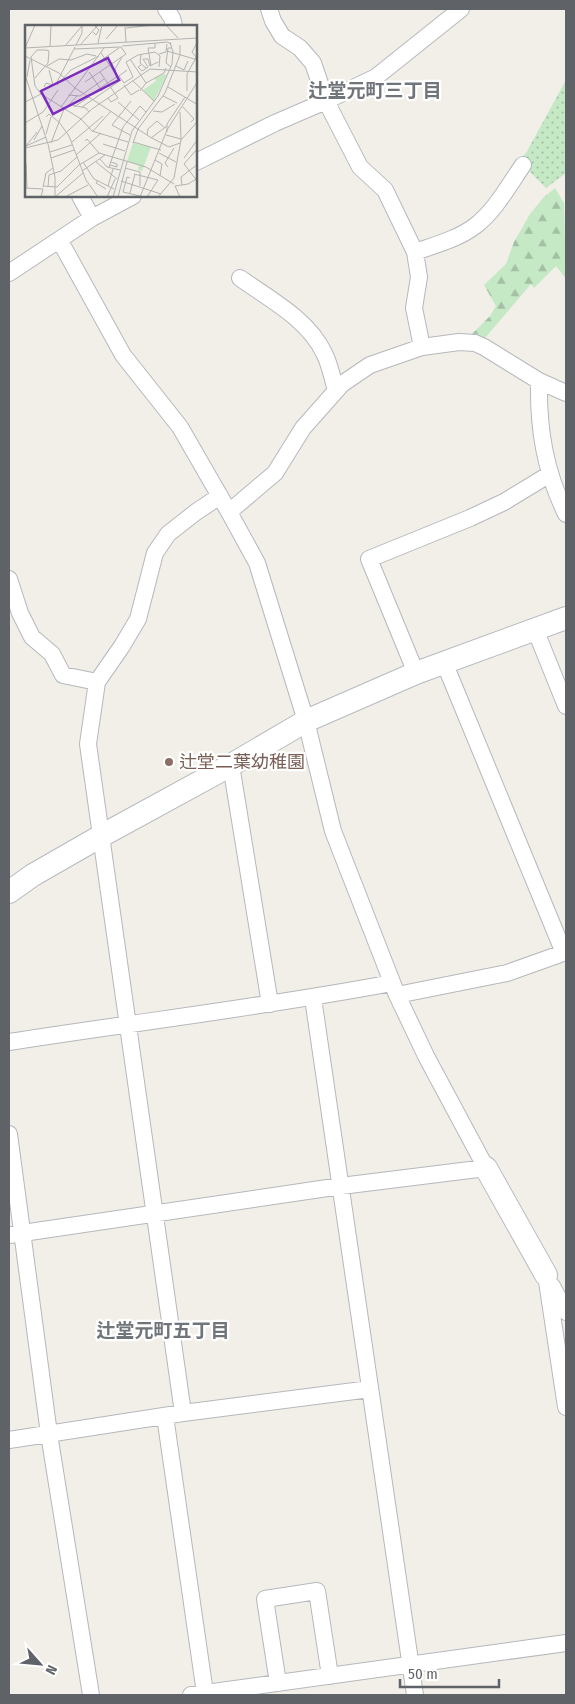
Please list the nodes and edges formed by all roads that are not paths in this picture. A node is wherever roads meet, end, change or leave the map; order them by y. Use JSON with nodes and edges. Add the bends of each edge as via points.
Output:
{"nodes":[{"id":1,"x":166,"y":9,"type":"edge"},
{"id":2,"x":269,"y":9,"type":"edge"},
{"id":3,"x":461,"y":9,"type":"edge"},
{"id":4,"x":174,"y":25,"type":"edge"},
{"id":5,"x":326,"y":101,"type":"junction"},
{"id":6,"x":198,"y":158,"type":"edge"},
{"id":7,"x":523,"y":165,"type":"dead end"},
{"id":8,"x":81,"y":198,"type":"edge"},
{"id":9,"x":129,"y":198,"type":"edge"},
{"id":10,"x":92,"y":218,"type":"junction"},
{"id":11,"x":60,"y":241,"type":"junction"},
{"id":12,"x":415,"y":252,"type":"junction"},
{"id":13,"x":9,"y":273,"type":"edge"},
{"id":14,"x":240,"y":278,"type":"dead end"},
{"id":15,"x":422,"y":346,"type":"junction"},
{"id":16,"x":539,"y":381,"type":"junction"},
{"id":17,"x":336,"y":390,"type":"junction"},
{"id":18,"x":566,"y":393,"type":"edge"},
{"id":19,"x":550,"y":474,"type":"junction"},
{"id":20,"x":220,"y":496,"type":"junction"},
{"id":21,"x":229,"y":512,"type":"junction"},
{"id":22,"x":566,"y":514,"type":"edge"},
{"id":23,"x":9,"y":579,"type":"edge"},
{"id":24,"x":566,"y":618,"type":"edge"},
{"id":25,"x":535,"y":629,"type":"junction"},
{"id":26,"x":444,"y":662,"type":"junction"},
{"id":27,"x":416,"y":673,"type":"junction"},
{"id":28,"x":97,"y":682,"type":"junction"},
{"id":29,"x":566,"y":706,"type":"edge"},
{"id":30,"x":306,"y":721,"type":"junction"},
{"id":31,"x":231,"y":765,"type":"junction"},
{"id":32,"x":100,"y":836,"type":"junction"},
{"id":33,"x":9,"y":892,"type":"edge"},
{"id":34,"x":565,"y":953,"type":"edge"},
{"id":35,"x":395,"y":989,"type":"junction"},
{"id":36,"x":313,"y":998,"type":"junction"},
{"id":37,"x":270,"y":1004,"type":"junction"},
{"id":38,"x":128,"y":1024,"type":"junction"},
{"id":39,"x":9,"y":1042,"type":"edge"},
{"id":40,"x":9,"y":1134,"type":"edge"},
{"id":41,"x":486,"y":1168,"type":"junction"},
{"id":42,"x":341,"y":1186,"type":"junction"},
{"id":43,"x":154,"y":1212,"type":"junction"},
{"id":44,"x":16,"y":1234,"type":"edge"},
{"id":45,"x":546,"y":1275,"type":"junction"},
{"id":46,"x":566,"y":1312,"type":"edge"},
{"id":47,"x":370,"y":1388,"type":"junction"},
{"id":48,"x":566,"y":1407,"type":"edge"},
{"id":49,"x":183,"y":1413,"type":"junction"},
{"id":50,"x":165,"y":1416,"type":"junction"},
{"id":51,"x":49,"y":1434,"type":"junction"},
{"id":52,"x":9,"y":1440,"type":"edge"},
{"id":53,"x":566,"y":1643,"type":"edge"},
{"id":54,"x":411,"y":1665,"type":"junction"},
{"id":55,"x":330,"y":1676,"type":"junction"},
{"id":56,"x":278,"y":1683,"type":"junction"},
{"id":57,"x":234,"y":1692,"type":"edge"},
{"id":58,"x":198,"y":1694,"type":"edge"},
{"id":59,"x":91,"y":1695,"type":"edge"},
{"id":60,"x":415,"y":1695,"type":"edge"}],
"edges":[{"from":1,"to":4,"type":"street"},
{"from":2,"to":5,"type":"street","via":[[282,36],[300,48],[313,63]]},
{"from":3,"to":5,"type":"street","via":[[376,77]]},
{"from":5,"to":6,"type":"street"},
{"from":5,"to":12,"type":"street","via":[[360,168],[385,190]]},
{"from":7,"to":12,"type":"street","via":[[496,204],[475,226],[443,243]]},
{"from":8,"to":10,"type":"street"},
{"from":9,"to":10,"type":"street"},
{"from":10,"to":11,"type":"street"},
{"from":11,"to":13,"type":"street"},
{"from":11,"to":20,"type":"street","via":[[123,355],[180,427]]},
{"from":12,"to":15,"type":"street","via":[[419,277],[414,308]]},
{"from":14,"to":17,"type":"street","via":[[310,331],[325,353]]},
{"from":15,"to":16,"type":"street","via":[[475,343]]},
{"from":15,"to":17,"type":"street","via":[[370,364]]},
{"from":16,"to":18,"type":"street"},
{"from":16,"to":19,"type":"street","via":[[539,425]]},
{"from":17,"to":21,"type":"street","via":[[303,428],[275,473]]},
{"from":19,"to":22,"type":"street"},
{"from":19,"to":27,"type":"street","via":[[470,518],[369,559]]},
{"from":20,"to":21,"type":"street"},
{"from":20,"to":28,"type":"street","via":[[168,534],[155,552],[138,619]]},
{"from":21,"to":30,"type":"street","via":[[257,563]]},
{"from":23,"to":28,"type":"street","via":[[32,637],[52,654],[63,675]]},
{"from":24,"to":25,"type":"street"},
{"from":25,"to":26,"type":"street"},
{"from":25,"to":29,"type":"street"},
{"from":26,"to":27,"type":"street"},
{"from":26,"to":34,"type":"street"},
{"from":27,"to":30,"type":"street"},
{"from":28,"to":32,"type":"street","via":[[88,744]]},
{"from":30,"to":31,"type":"street"},
{"from":30,"to":35,"type":"street","via":[[333,831]]},
{"from":31,"to":32,"type":"street"},
{"from":31,"to":37,"type":"street"},
{"from":32,"to":33,"type":"street"},
{"from":32,"to":38,"type":"street"},
{"from":34,"to":35,"type":"street","via":[[507,972]]},
{"from":35,"to":36,"type":"street"},
{"from":35,"to":41,"type":"street","via":[[426,1056]]},
{"from":36,"to":37,"type":"street"},
{"from":36,"to":42,"type":"street"},
{"from":37,"to":38,"type":"street"},
{"from":38,"to":39,"type":"street"},
{"from":38,"to":43,"type":"street"},
{"from":40,"to":44,"type":"street"},
{"from":41,"to":42,"type":"street"},
{"from":41,"to":45,"type":"street"},
{"from":42,"to":43,"type":"street"},
{"from":42,"to":47,"type":"street"},
{"from":43,"to":44,"type":"street"},
{"from":43,"to":49,"type":"street"},
{"from":44,"to":51,"type":"street"},
{"from":45,"to":46,"type":"street"},
{"from":45,"to":48,"type":"street"},
{"from":47,"to":49,"type":"street"},
{"from":47,"to":54,"type":"street"},
{"from":49,"to":50,"type":"street"},
{"from":50,"to":51,"type":"street"},
{"from":50,"to":58,"type":"street"},
{"from":51,"to":52,"type":"street"},
{"from":51,"to":59,"type":"street"},
{"from":53,"to":54,"type":"street"},
{"from":54,"to":55,"type":"street"},
{"from":54,"to":60,"type":"street"},
{"from":55,"to":56,"type":"street"},
{"from":55,"to":56,"type":"street","via":[[317,1591],[264,1599]]},
{"from":56,"to":57,"type":"street"},
{"from":57,"to":58,"type":"street"}]}
